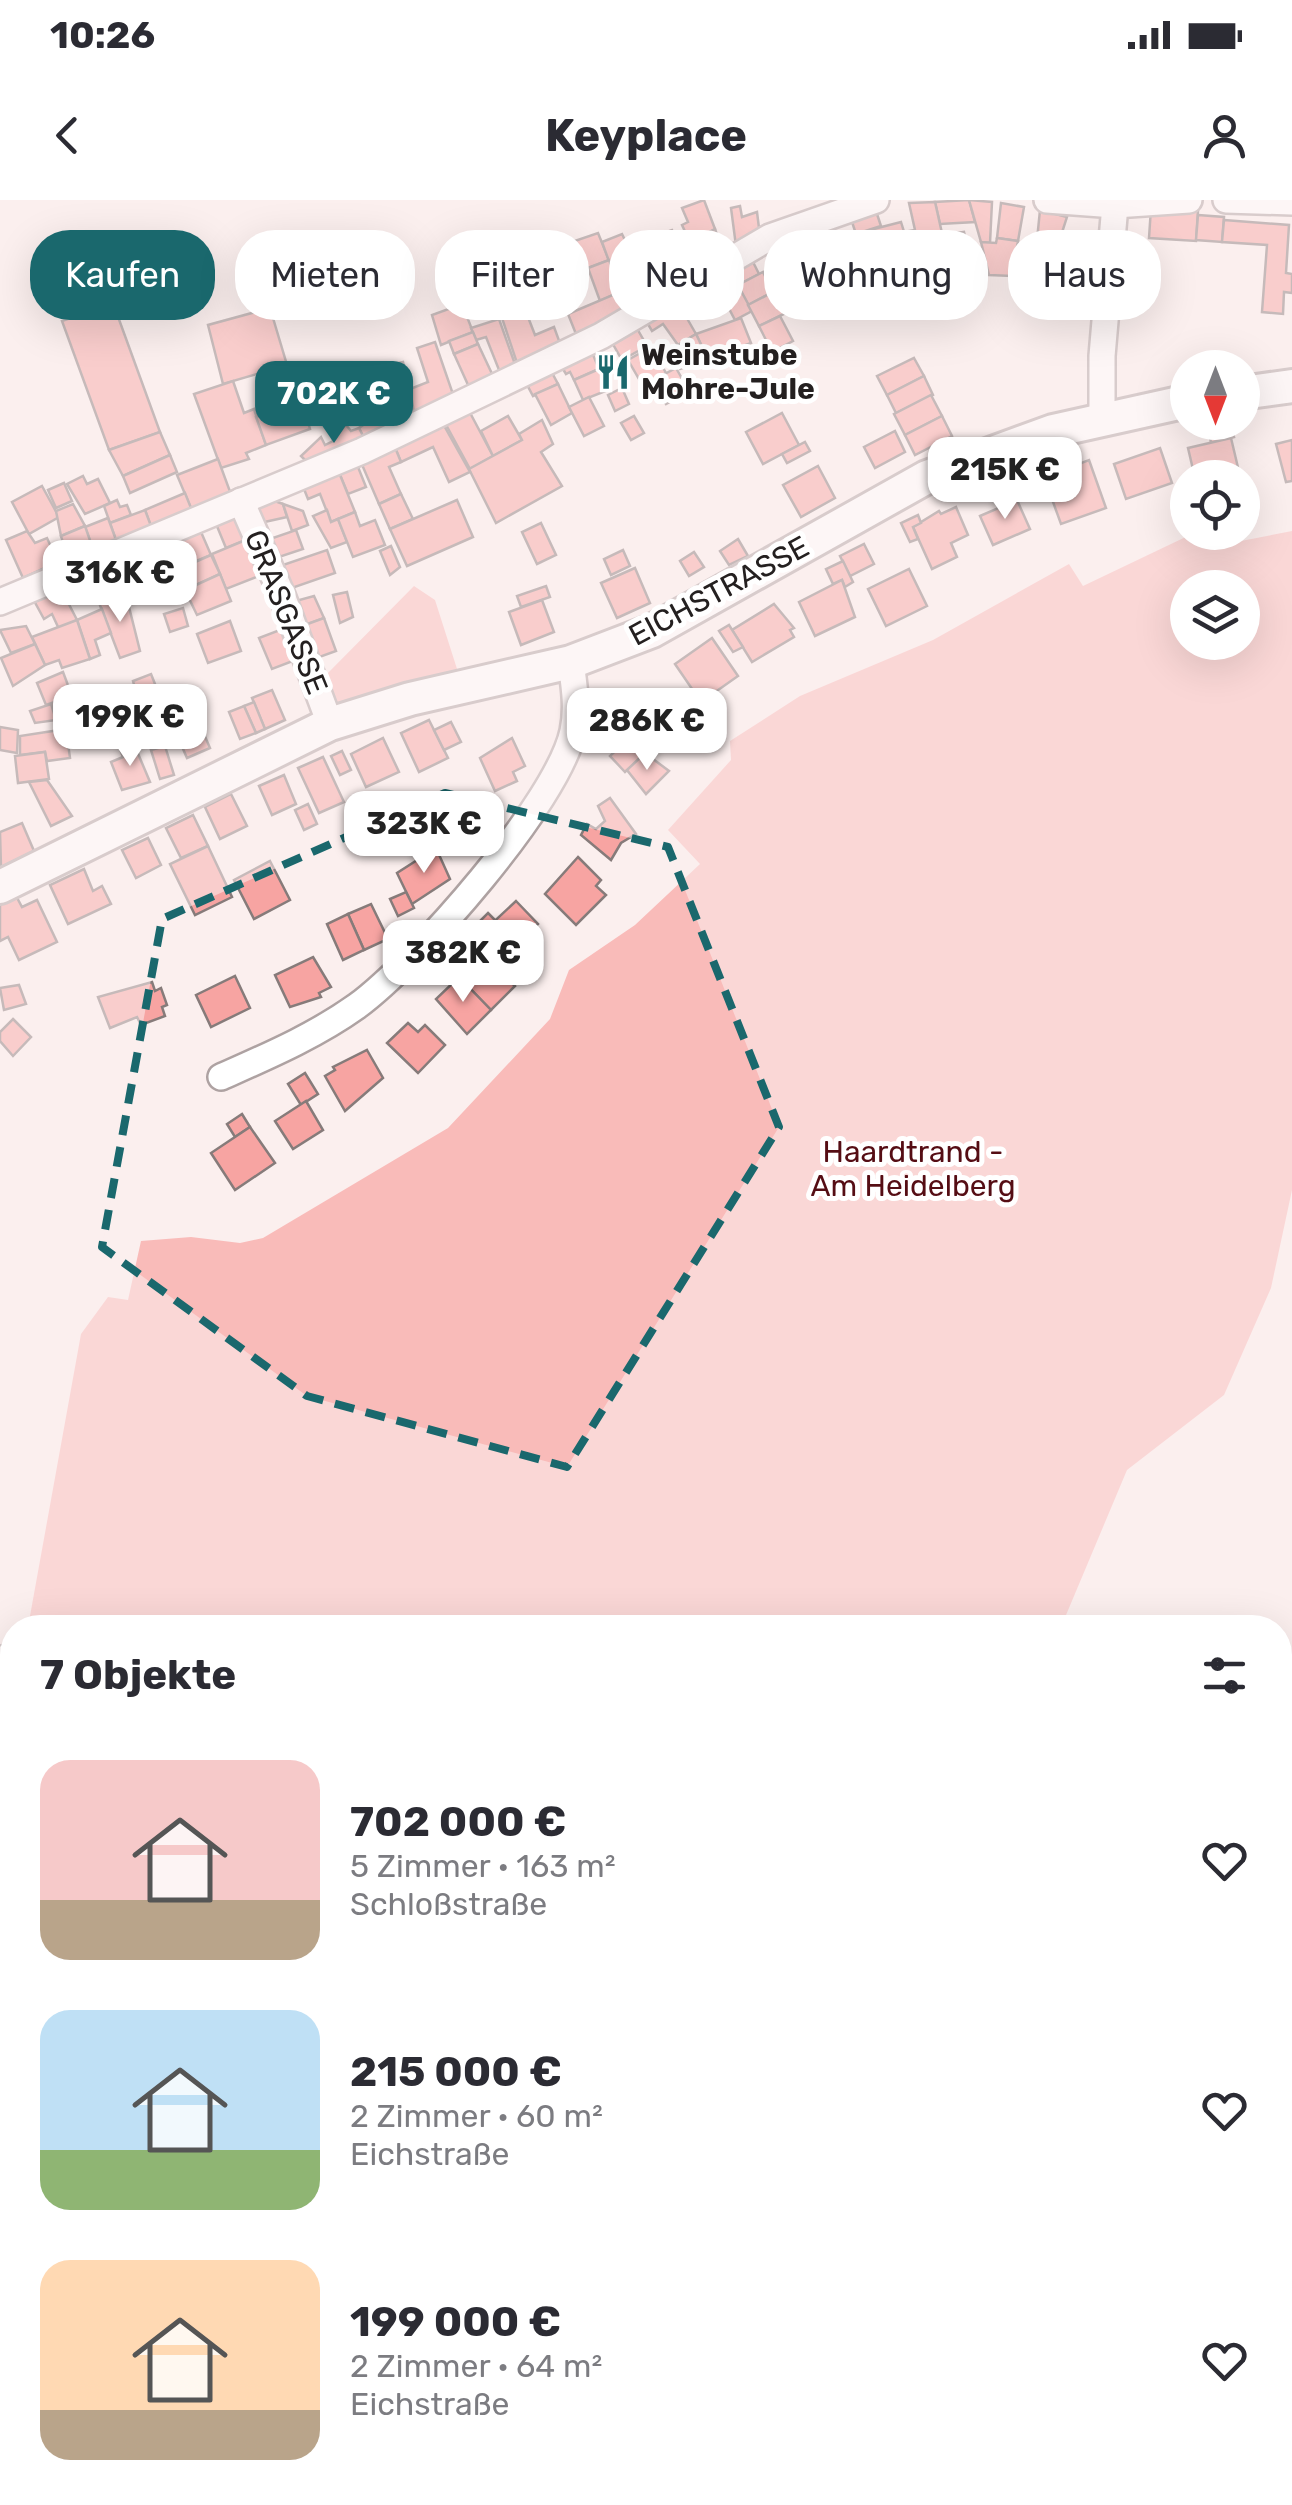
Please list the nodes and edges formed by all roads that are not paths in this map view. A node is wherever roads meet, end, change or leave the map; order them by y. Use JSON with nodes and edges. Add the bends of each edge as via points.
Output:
{"nodes":[{"id":1,"x":876,"y":200,"type":"edge"},
{"id":2,"x":1047,"y":200,"type":"edge"},
{"id":3,"x":1189,"y":200,"type":"edge"},
{"id":4,"x":1226,"y":200,"type":"edge"},
{"id":5,"x":1292,"y":202,"type":"edge"},
{"id":6,"x":1115,"y":205,"type":"junction"},
{"id":7,"x":1292,"y":386,"type":"edge"},
{"id":8,"x":1260,"y":390,"type":"edge"},
{"id":9,"x":1170,"y":405,"type":"edge"},
{"id":10,"x":1102,"y":418,"type":"junction"},
{"id":11,"x":240,"y":501,"type":"junction"},
{"id":12,"x":0,"y":602,"type":"edge"},
{"id":13,"x":572,"y":662,"type":"junction"},
{"id":14,"x":330,"y":724,"type":"junction"},
{"id":15,"x":0,"y":887,"type":"edge"},
{"id":16,"x":222,"y":1077,"type":"dead end"}],
"edges":[{"from":1,"to":11,"type":"street","via":[[770,236],[564,355],[362,452]]},
{"from":2,"to":6,"type":"street"},
{"from":3,"to":6,"type":"street"},
{"from":4,"to":5,"type":"street"},
{"from":6,"to":10,"type":"street"},
{"from":7,"to":8,"type":"street"},
{"from":9,"to":10,"type":"street","name":"EICHSTRASSE"},
{"from":10,"to":13,"type":"street","name":"EICHSTRASSE","via":[[927,477],[690,613]]},
{"from":11,"to":12,"type":"street"},
{"from":11,"to":14,"type":"street","name":"GRASGASSE"},
{"from":13,"to":14,"type":"street","name":"EICHSTRASSE"},
{"from":13,"to":16,"type":"street","via":[[576,701],[566,754],[476,882],[361,1003]]},
{"from":14,"to":15,"type":"street","name":"EICHSTRASSE"}]}
